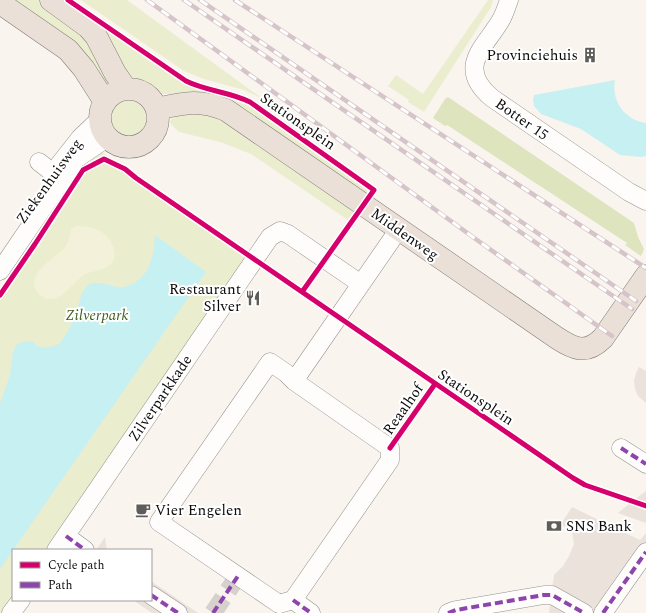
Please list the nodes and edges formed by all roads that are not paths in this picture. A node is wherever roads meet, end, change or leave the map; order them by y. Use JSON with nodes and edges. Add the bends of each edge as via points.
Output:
{"nodes":[{"id":1,"x":51,"y":0,"type":"edge"},
{"id":2,"x":509,"y":0,"type":"edge"},
{"id":3,"x":0,"y":3,"type":"edge"},
{"id":4,"x":126,"y":89,"type":"junction"},
{"id":5,"x":157,"y":109,"type":"junction"},
{"id":6,"x":104,"y":120,"type":"junction"},
{"id":7,"x":39,"y":162,"type":"dead end"},
{"id":8,"x":58,"y":176,"type":"junction"},
{"id":9,"x":646,"y":201,"type":"edge"},
{"id":10,"x":399,"y":230,"type":"junction"},
{"id":11,"x":3,"y":249,"type":"edge"},
{"id":12,"x":0,"y":271,"type":"edge"},
{"id":13,"x":646,"y":276,"type":"edge"},
{"id":14,"x":361,"y":284,"type":"junction"},
{"id":15,"x":294,"y":381,"type":"junction"},
{"id":16,"x":621,"y":448,"type":"dead end"},
{"id":17,"x":646,"y":464,"type":"edge"},
{"id":18,"x":61,"y":543,"type":"edge"},
{"id":19,"x":82,"y":549,"type":"edge"},
{"id":20,"x":646,"y":552,"type":"edge"},
{"id":21,"x":152,"y":596,"type":"edge"},
{"id":22,"x":293,"y":600,"type":"junction"},
{"id":23,"x":20,"y":601,"type":"edge"},
{"id":24,"x":11,"y":613,"type":"edge"},
{"id":25,"x":178,"y":613,"type":"edge"},
{"id":26,"x":311,"y":613,"type":"edge"},
{"id":27,"x":448,"y":613,"type":"edge"},
{"id":28,"x":583,"y":613,"type":"edge"},
{"id":29,"x":603,"y":613,"type":"edge"}],
"edges":[{"from":1,"to":4,"type":"main road","via":[[88,27],[96,36]]},
{"from":2,"to":9,"type":"street","name":"Botter 15","via":[[502,18],[477,56],[475,68],[481,88],[563,147]]},
{"from":3,"to":6,"type":"main road","via":[[68,50],[84,69]]},
{"from":4,"to":5,"type":"main road","via":[[146,94]]},
{"from":4,"to":6,"type":"main road","via":[[110,96]]},
{"from":5,"to":6,"type":"main road","via":[[156,129],[146,142],[130,148],[114,143]]},
{"from":5,"to":10,"type":"main road","name":"Middenweg","via":[[182,103],[203,103],[226,110]]},
{"from":6,"to":8,"type":"street","name":"Ziekenhuisweg","via":[[80,138]]},
{"from":7,"to":8,"type":"street"},
{"from":8,"to":11,"type":"street","name":"Ziekenhuisweg"},
{"from":10,"to":13,"type":"main road","name":"Middenweg","via":[[557,338],[571,347],[580,349],[597,344],[603,338]]},
{"from":10,"to":14,"type":"street"},
{"from":11,"to":12,"type":"street","name":"Ziekenhuisweg"},
{"from":14,"to":15,"type":"street"},
{"from":14,"to":18,"type":"street","name":"Zilverparkkade","via":[[288,234],[280,231],[270,237]]},
{"from":15,"to":22,"type":"street","name":"Reaalhof","via":[[390,448],[390,460]]},
{"from":15,"to":22,"type":"street","name":"Reaalhof","via":[[270,362],[159,522],[279,604]]},
{"from":16,"to":17,"type":"street"},
{"from":18,"to":19,"type":"street"},
{"from":20,"to":29,"type":"street"},
{"from":21,"to":25,"type":"street"},
{"from":22,"to":26,"type":"street"},
{"from":23,"to":24,"type":"street"},
{"from":27,"to":28,"type":"street","via":[[552,595]]}]}
